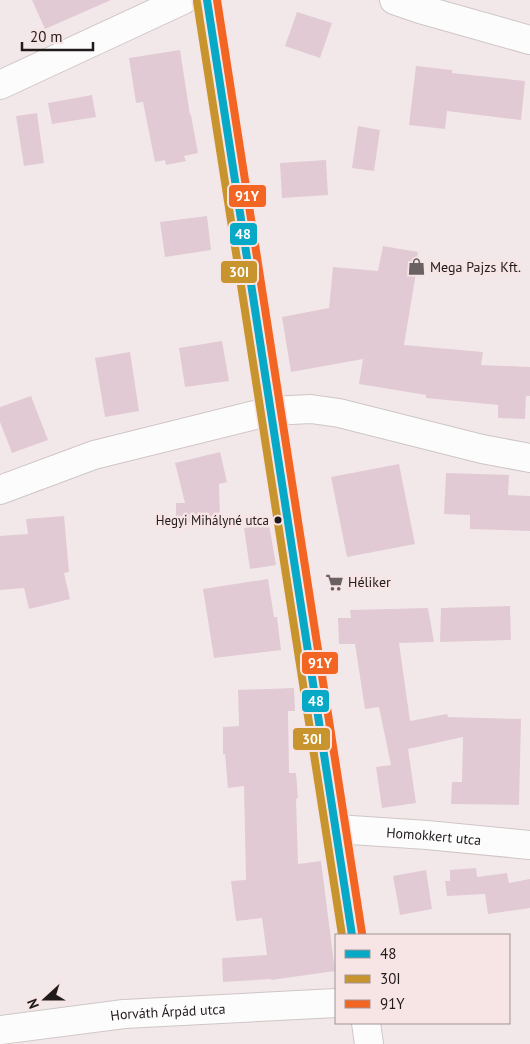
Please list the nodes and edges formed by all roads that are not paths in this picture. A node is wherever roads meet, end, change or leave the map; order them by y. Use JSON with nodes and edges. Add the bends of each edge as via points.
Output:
{"nodes":[{"id":1,"x":183,"y":0,"type":"edge"},
{"id":2,"x":207,"y":0,"type":"edge"},
{"id":3,"x":394,"y":0,"type":"edge"},
{"id":4,"x":530,"y":40,"type":"edge"},
{"id":5,"x":0,"y":85,"type":"edge"},
{"id":6,"x":271,"y":411,"type":"junction"},
{"id":7,"x":530,"y":458,"type":"edge"},
{"id":8,"x":0,"y":490,"type":"edge"},
{"id":9,"x":336,"y":829,"type":"junction"},
{"id":10,"x":530,"y":845,"type":"edge"},
{"id":11,"x":352,"y":934,"type":"edge"},
{"id":12,"x":335,"y":1003,"type":"edge"},
{"id":13,"x":366,"y":1024,"type":"edge"},
{"id":14,"x":0,"y":1030,"type":"edge"},
{"id":15,"x":369,"y":1044,"type":"edge"}],
"edges":[{"from":1,"to":5,"type":"street"},
{"from":2,"to":6,"type":"street"},
{"from":3,"to":4,"type":"street"},
{"from":6,"to":7,"type":"street","via":[[311,409],[339,414],[482,450]]},
{"from":6,"to":8,"type":"street","via":[[94,455]]},
{"from":6,"to":9,"type":"street"},
{"from":9,"to":10,"type":"street","name":"Homokkert utca"},
{"from":9,"to":11,"type":"street"},
{"from":12,"to":14,"type":"street","name":"Horváth Árpád utca","via":[[124,1014]]},
{"from":13,"to":15,"type":"street"}]}
